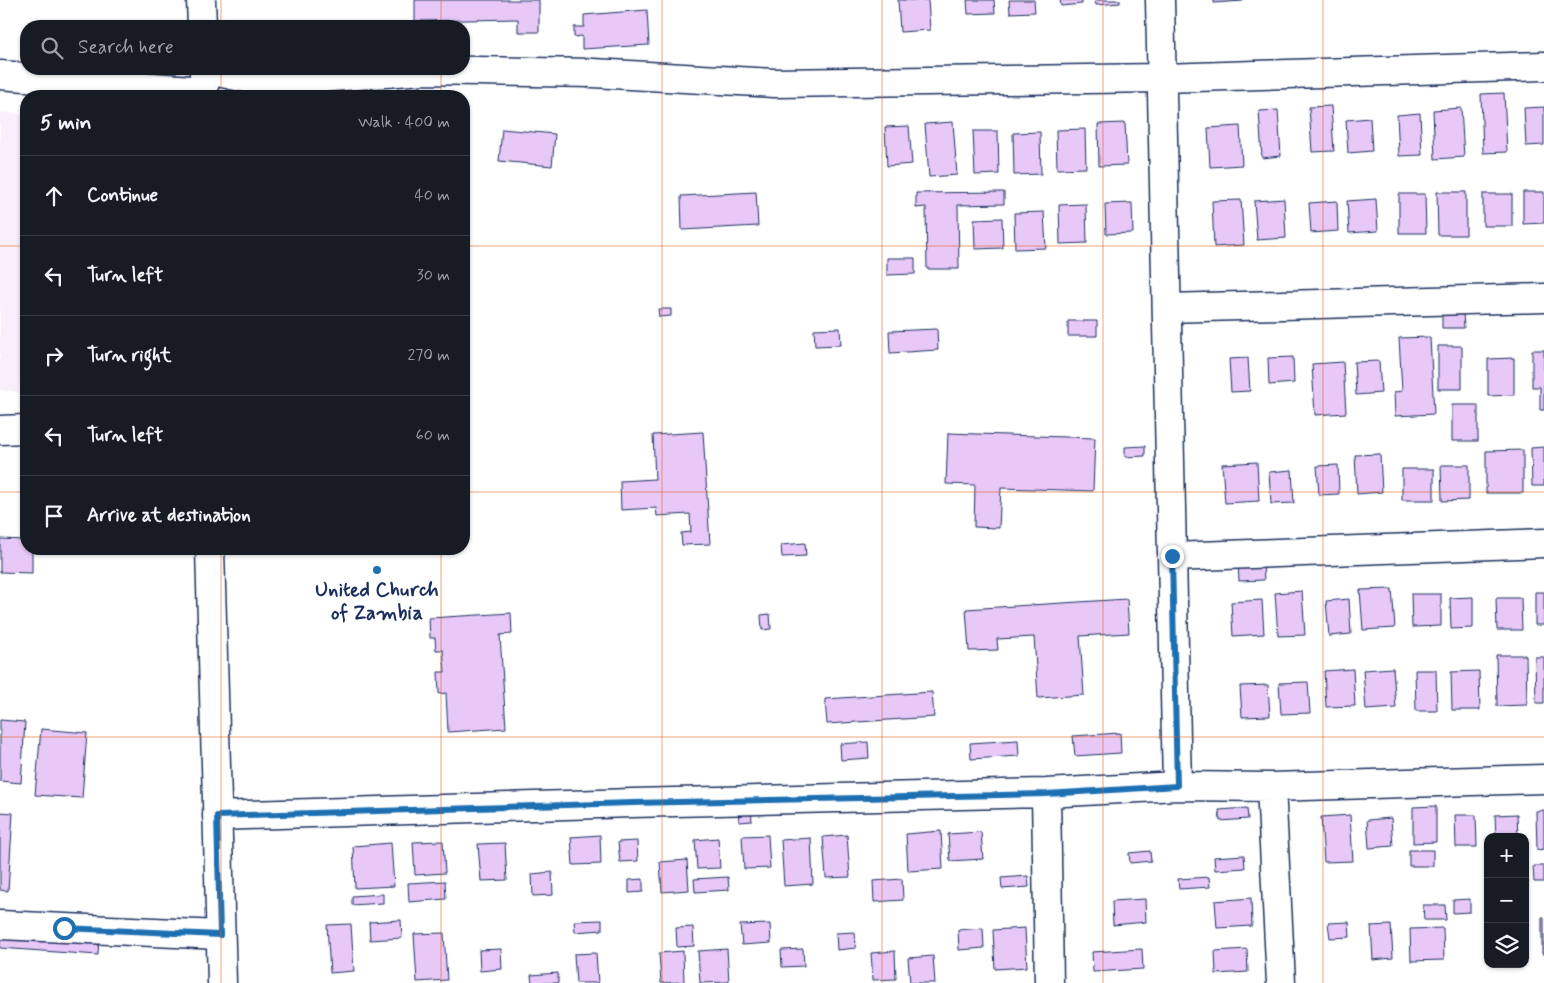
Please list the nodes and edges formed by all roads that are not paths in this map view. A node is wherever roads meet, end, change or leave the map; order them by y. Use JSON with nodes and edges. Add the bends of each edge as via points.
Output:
{"nodes":[{"id":1,"x":201,"y":0,"type":"edge"},
{"id":2,"x":1160,"y":0,"type":"edge"},
{"id":3,"x":202,"y":20,"type":"edge"},
{"id":4,"x":1544,"y":66,"type":"edge"},
{"id":5,"x":470,"y":71,"type":"edge"},
{"id":6,"x":0,"y":75,"type":"edge"},
{"id":7,"x":358,"y":75,"type":"edge"},
{"id":8,"x":1163,"y":78,"type":"junction"},
{"id":9,"x":204,"y":81,"type":"edge"},
{"id":10,"x":1544,"y":298,"type":"edge"},
{"id":11,"x":1167,"y":308,"type":"junction"},
{"id":12,"x":20,"y":429,"type":"edge"},
{"id":13,"x":0,"y":430,"type":"edge"},
{"id":14,"x":1544,"y":543,"type":"edge"},
{"id":15,"x":210,"y":555,"type":"edge"},
{"id":16,"x":1172,"y":556,"type":"junction"},
{"id":17,"x":1544,"y":779,"type":"edge"},
{"id":18,"x":1177,"y":786,"type":"junction"},
{"id":19,"x":1272,"y":787,"type":"junction"},
{"id":20,"x":1046,"y":794,"type":"junction"},
{"id":21,"x":217,"y":816,"type":"junction"},
{"id":22,"x":0,"y":924,"type":"edge"},
{"id":23,"x":220,"y":935,"type":"junction"},
{"id":24,"x":222,"y":983,"type":"edge"},
{"id":25,"x":1049,"y":983,"type":"edge"},
{"id":26,"x":1280,"y":983,"type":"edge"}],
"edges":[{"from":1,"to":3,"type":"street"},
{"from":2,"to":8,"type":"street"},
{"from":4,"to":8,"type":"street"},
{"from":5,"to":8,"type":"street","via":[[593,73],[774,83]]},
{"from":6,"to":9,"type":"street"},
{"from":7,"to":9,"type":"street","via":[[265,82]]},
{"from":8,"to":11,"type":"street"},
{"from":10,"to":11,"type":"street"},
{"from":11,"to":16,"type":"street"},
{"from":12,"to":13,"type":"street"},
{"from":14,"to":16,"type":"street"},
{"from":15,"to":21,"type":"street"},
{"from":16,"to":18,"type":"street"},
{"from":17,"to":19,"type":"street"},
{"from":18,"to":19,"type":"street"},
{"from":18,"to":20,"type":"street"},
{"from":19,"to":26,"type":"street"},
{"from":20,"to":21,"type":"street"},
{"from":20,"to":25,"type":"street"},
{"from":21,"to":23,"type":"street"},
{"from":22,"to":23,"type":"street"},
{"from":23,"to":24,"type":"street"}]}
